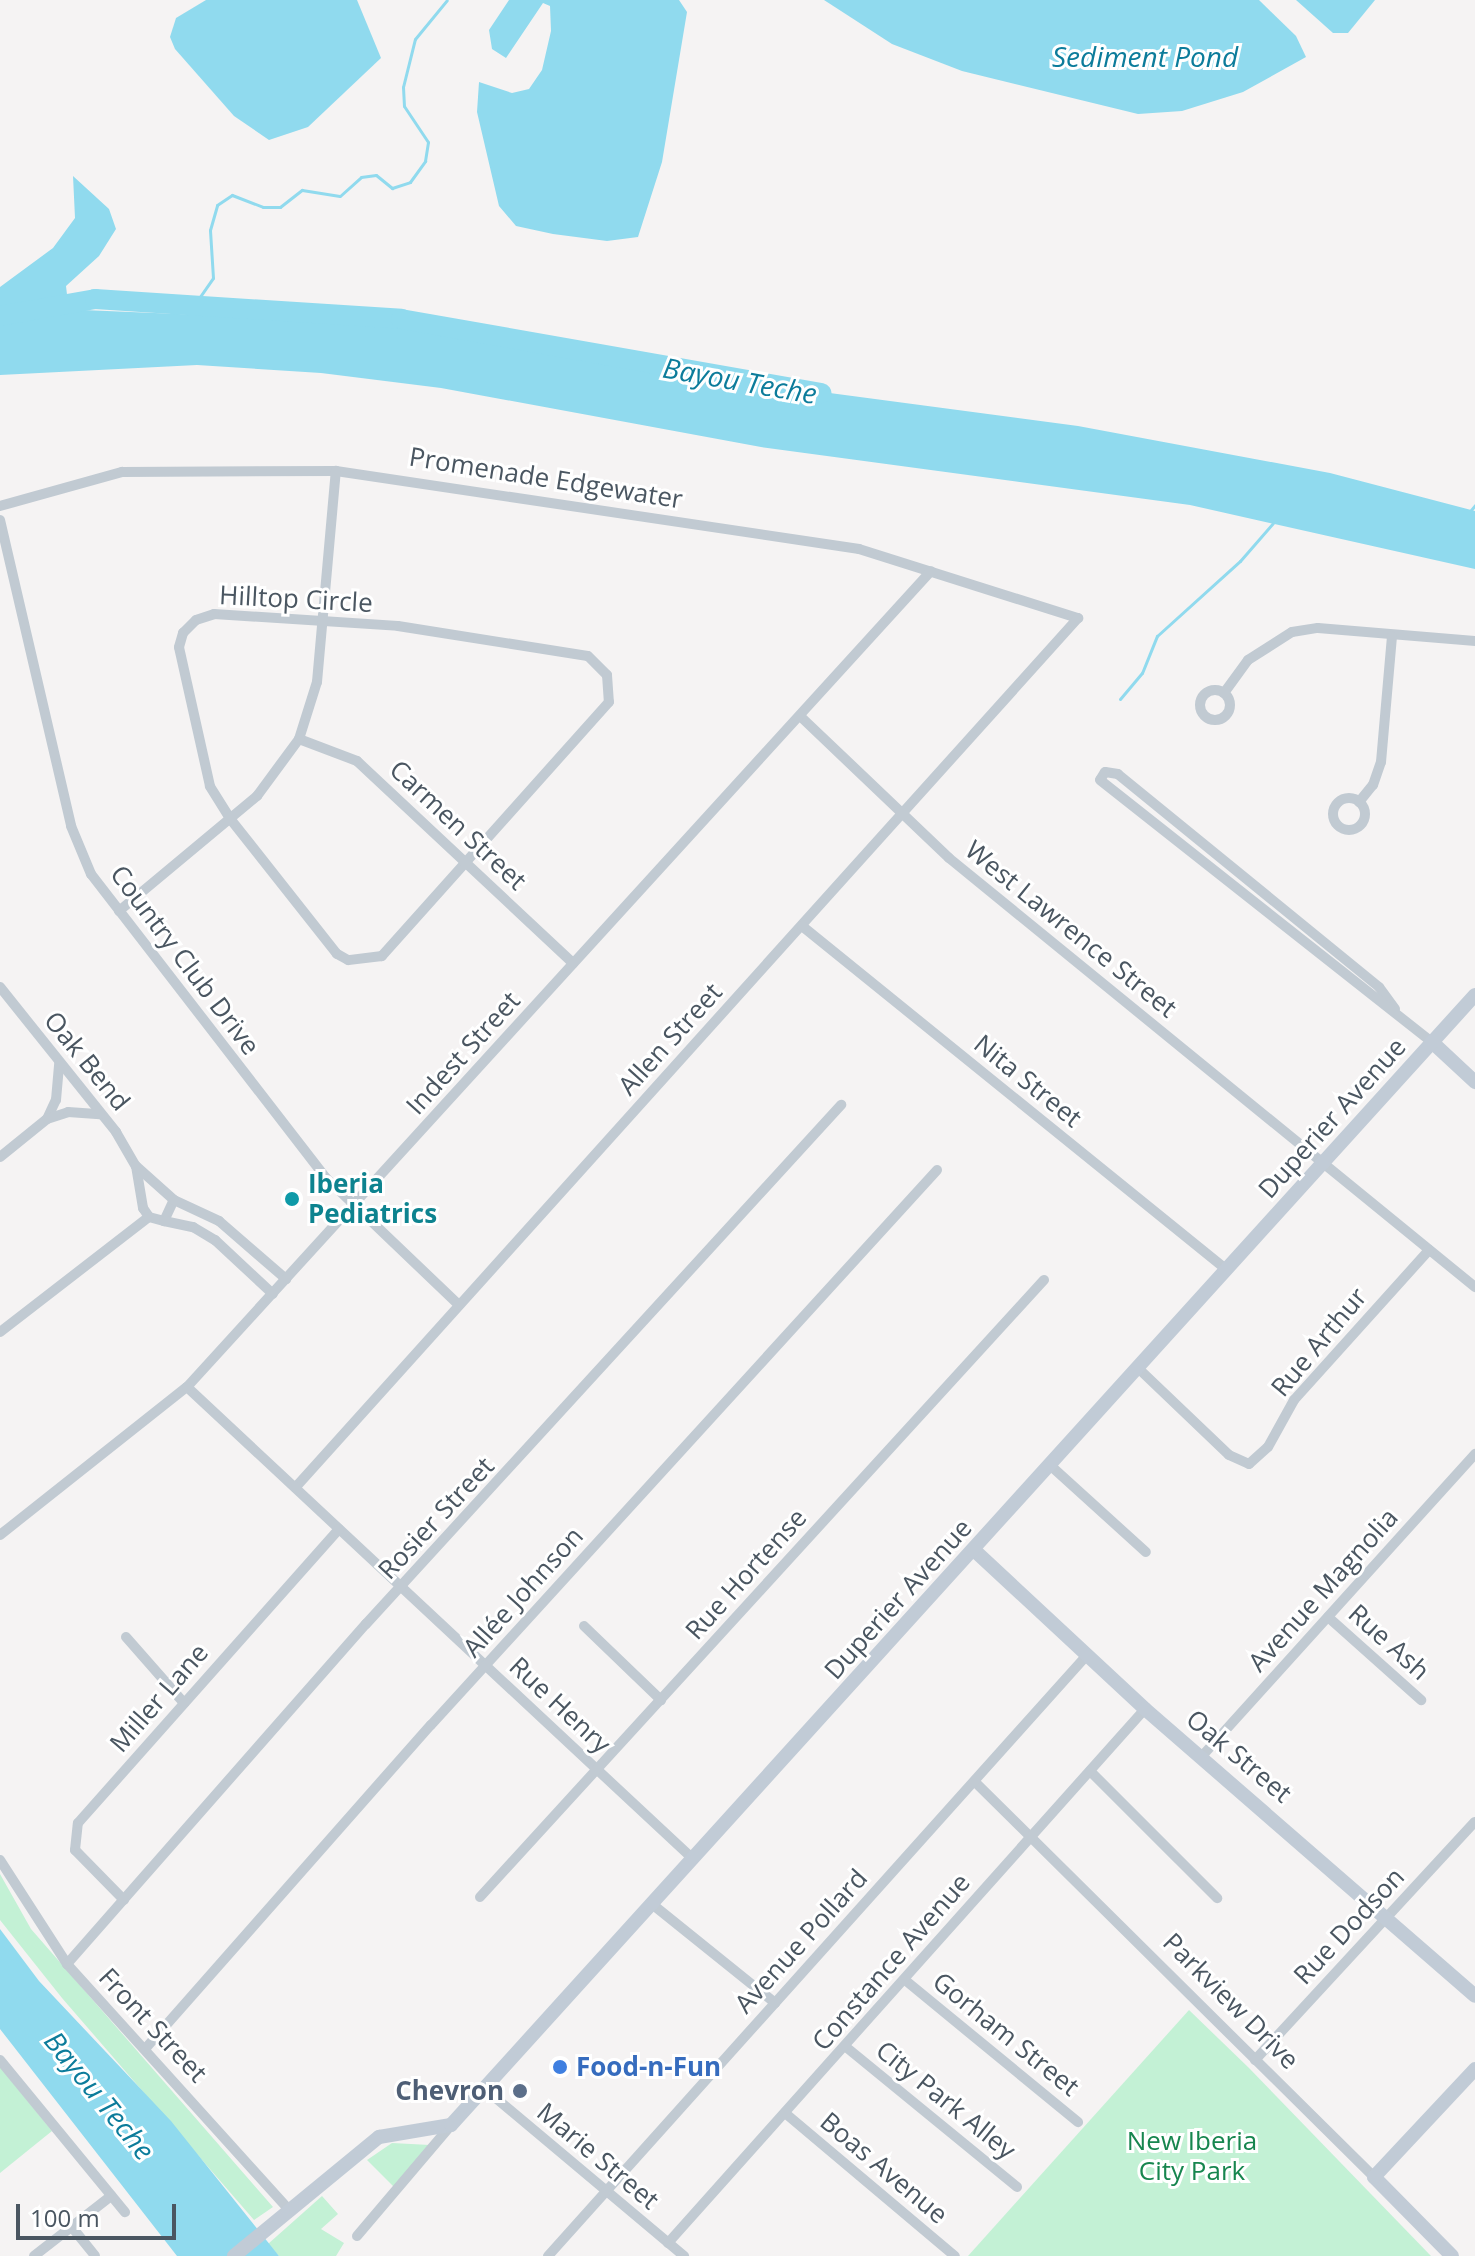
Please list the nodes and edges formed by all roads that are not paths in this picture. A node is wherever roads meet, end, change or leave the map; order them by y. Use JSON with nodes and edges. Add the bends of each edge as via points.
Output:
{"nodes":[{"id":1,"x":336,"y":471,"type":"junction"},
{"id":2,"x":0,"y":506,"type":"edge"},
{"id":3,"x":0,"y":520,"type":"edge"},
{"id":4,"x":931,"y":571,"type":"junction"},
{"id":5,"x":324,"y":618,"type":"junction"},
{"id":6,"x":1078,"y":618,"type":"joint"},
{"id":7,"x":1392,"y":636,"type":"junction"},
{"id":8,"x":1475,"y":641,"type":"edge"},
{"id":9,"x":1224,"y":693,"type":"dead end"},
{"id":10,"x":800,"y":716,"type":"junction"},
{"id":11,"x":299,"y":739,"type":"junction"},
{"id":12,"x":1359,"y":802,"type":"dead end"},
{"id":13,"x":902,"y":813,"type":"junction"},
{"id":14,"x":1157,"y":815,"type":"junction"},
{"id":15,"x":231,"y":820,"type":"junction"},
{"id":16,"x":466,"y":861,"type":"junction"},
{"id":17,"x":119,"y":911,"type":"junction"},
{"id":18,"x":802,"y":926,"type":"junction"},
{"id":19,"x":573,"y":963,"type":"junction"},
{"id":20,"x":0,"y":987,"type":"edge"},
{"id":21,"x":1475,"y":995,"type":"edge"},
{"id":22,"x":1432,"y":1042,"type":"junction"},
{"id":23,"x":59,"y":1063,"type":"junction"},
{"id":24,"x":1475,"y":1082,"type":"edge"},
{"id":25,"x":841,"y":1105,"type":"dead end"},
{"id":26,"x":100,"y":1114,"type":"junction"},
{"id":27,"x":47,"y":1119,"type":"junction"},
{"id":28,"x":0,"y":1157,"type":"edge"},
{"id":29,"x":1325,"y":1163,"type":"junction"},
{"id":30,"x":136,"y":1166,"type":"junction"},
{"id":31,"x":937,"y":1170,"type":"dead end"},
{"id":32,"x":174,"y":1200,"type":"junction"},
{"id":33,"x":355,"y":1206,"type":"junction"},
{"id":34,"x":149,"y":1217,"type":"junction"},
{"id":35,"x":164,"y":1221,"type":"junction"},
{"id":36,"x":1429,"y":1250,"type":"junction"},
{"id":37,"x":1227,"y":1270,"type":"junction"},
{"id":38,"x":286,"y":1279,"type":"junction"},
{"id":39,"x":1044,"y":1280,"type":"dead end"},
{"id":40,"x":1475,"y":1287,"type":"edge"},
{"id":41,"x":273,"y":1294,"type":"junction"},
{"id":42,"x":459,"y":1305,"type":"junction"},
{"id":43,"x":0,"y":1332,"type":"edge"},
{"id":44,"x":1139,"y":1369,"type":"junction"},
{"id":45,"x":187,"y":1387,"type":"junction"},
{"id":46,"x":1475,"y":1454,"type":"edge"},
{"id":47,"x":1051,"y":1466,"type":"junction"},
{"id":48,"x":295,"y":1488,"type":"junction"},
{"id":49,"x":339,"y":1529,"type":"junction"},
{"id":50,"x":0,"y":1535,"type":"edge"},
{"id":51,"x":974,"y":1550,"type":"junction"},
{"id":52,"x":1146,"y":1552,"type":"dead end"},
{"id":53,"x":402,"y":1588,"type":"junction"},
{"id":54,"x":1328,"y":1617,"type":"junction"},
{"id":55,"x":584,"y":1626,"type":"dead end"},
{"id":56,"x":126,"y":1637,"type":"dead end"},
{"id":57,"x":1087,"y":1655,"type":"junction"},
{"id":58,"x":486,"y":1666,"type":"junction"},
{"id":59,"x":661,"y":1700,"type":"junction"},
{"id":60,"x":1421,"y":1700,"type":"dead end"},
{"id":61,"x":184,"y":1703,"type":"junction"},
{"id":62,"x":1145,"y":1709,"type":"junction"},
{"id":63,"x":1203,"y":1755,"type":"junction"},
{"id":64,"x":597,"y":1770,"type":"junction"},
{"id":65,"x":1090,"y":1771,"type":"junction"},
{"id":66,"x":975,"y":1782,"type":"junction"},
{"id":67,"x":1475,"y":1822,"type":"edge"},
{"id":68,"x":1030,"y":1836,"type":"junction"},
{"id":69,"x":0,"y":1860,"type":"edge"},
{"id":70,"x":694,"y":1860,"type":"junction"},
{"id":71,"x":480,"y":1897,"type":"dead end"},
{"id":72,"x":1217,"y":1898,"type":"dead end"},
{"id":73,"x":124,"y":1900,"type":"junction"},
{"id":74,"x":652,"y":1904,"type":"junction"},
{"id":75,"x":1389,"y":1917,"type":"junction"},
{"id":76,"x":67,"y":1964,"type":"junction"},
{"id":77,"x":905,"y":1980,"type":"junction"},
{"id":78,"x":1475,"y":1996,"type":"edge"},
{"id":79,"x":775,"y":2003,"type":"junction"},
{"id":80,"x":846,"y":2047,"type":"junction"},
{"id":81,"x":145,"y":2049,"type":"junction"},
{"id":82,"x":0,"y":2060,"type":"edge"},
{"id":83,"x":1255,"y":2060,"type":"junction"},
{"id":84,"x":1475,"y":2069,"type":"edge"},
{"id":85,"x":485,"y":2089,"type":"junction"},
{"id":86,"x":785,"y":2113,"type":"junction"},
{"id":87,"x":1078,"y":2122,"type":"dead end"},
{"id":88,"x":451,"y":2125,"type":"junction"},
{"id":89,"x":1374,"y":2177,"type":"junction"},
{"id":90,"x":1017,"y":2187,"type":"dead end"},
{"id":91,"x":606,"y":2190,"type":"junction"},
{"id":92,"x":111,"y":2196,"type":"junction"},
{"id":93,"x":288,"y":2209,"type":"junction"},
{"id":94,"x":125,"y":2212,"type":"dead end"},
{"id":95,"x":71,"y":2226,"type":"junction"},
{"id":96,"x":357,"y":2236,"type":"dead end"},
{"id":97,"x":668,"y":2243,"type":"junction"},
{"id":98,"x":34,"y":2256,"type":"edge"},
{"id":99,"x":95,"y":2256,"type":"edge"},
{"id":100,"x":234,"y":2256,"type":"edge"},
{"id":101,"x":548,"y":2256,"type":"edge"},
{"id":102,"x":684,"y":2256,"type":"edge"},
{"id":103,"x":955,"y":2256,"type":"edge"},
{"id":104,"x":1452,"y":2256,"type":"edge"}],
"edges":[{"from":1,"to":2,"type":"street","name":"Promenade Edgewater","via":[[122,472]]},
{"from":1,"to":4,"type":"street","name":"Promenade Edgewater","via":[[859,549]]},
{"from":1,"to":5,"type":"street"},
{"from":3,"to":17,"type":"street","name":"Country Club Drive","via":[[71,826],[91,874]]},
{"from":4,"to":6,"type":"street","name":"Promenade Edgewater"},
{"from":4,"to":10,"type":"street","name":"Indest Street"},
{"from":5,"to":11,"type":"street","via":[[317,682]]},
{"from":5,"to":15,"type":"street","name":"Hilltop Circle","via":[[214,614],[196,620],[183,633],[180,660],[210,786]]},
{"from":5,"to":16,"type":"street","name":"Hilltop Circle","via":[[588,656],[607,675],[611,688],[602,713]]},
{"from":6,"to":13,"type":"street","name":"Allen Street"},
{"from":7,"to":8,"type":"street"},
{"from":7,"to":9,"type":"street","via":[[1318,628],[1292,632],[1248,660]]},
{"from":7,"to":12,"type":"street","via":[[1381,762],[1373,785]]},
{"from":10,"to":13,"type":"street","name":"West Lawrence Street"},
{"from":10,"to":19,"type":"street","name":"Indest Street"},
{"from":11,"to":15,"type":"street","via":[[284,764]]},
{"from":11,"to":16,"type":"street","name":"Carmen Street","via":[[357,761]]},
{"from":13,"to":18,"type":"street","name":"Allen Street"},
{"from":13,"to":29,"type":"street","name":"West Lawrence Street","via":[[949,858]]},
{"from":14,"to":14,"type":"street","via":[[1118,774],[1105,772],[1100,780]]},
{"from":14,"to":22,"type":"street"},
{"from":15,"to":16,"type":"street","name":"Hilltop Circle","via":[[337,954],[348,960],[382,956]]},
{"from":15,"to":17,"type":"street"},
{"from":16,"to":19,"type":"street","name":"Carmen Street"},
{"from":17,"to":33,"type":"street","name":"Country Club Drive","via":[[326,1178]]},
{"from":18,"to":37,"type":"street","name":"Nita Street"},
{"from":18,"to":42,"type":"street","name":"Allen Street"},
{"from":19,"to":33,"type":"street","name":"Indest Street"},
{"from":20,"to":23,"type":"street","name":"Oak Bend"},
{"from":21,"to":22,"type":"main road","name":"Duperier Avenue"},
{"from":22,"to":24,"type":"main road"},
{"from":22,"to":29,"type":"main road","name":"Duperier Avenue"},
{"from":23,"to":26,"type":"street","name":"Oak Bend"},
{"from":23,"to":27,"type":"street","via":[[56,1100]]},
{"from":25,"to":53,"type":"street","name":"Rosier Street"},
{"from":26,"to":27,"type":"street","via":[[68,1112]]},
{"from":26,"to":30,"type":"street","name":"Oak Bend"},
{"from":27,"to":28,"type":"street"},
{"from":29,"to":36,"type":"street","name":"West Lawrence Street"},
{"from":29,"to":37,"type":"main road","name":"Duperier Avenue"},
{"from":30,"to":32,"type":"street","name":"Oak Bend"},
{"from":30,"to":34,"type":"street","name":"Oak Bend"},
{"from":31,"to":58,"type":"street","name":"Allée Johnson"},
{"from":32,"to":35,"type":"street"},
{"from":32,"to":38,"type":"street","name":"Oak Bend","via":[[219,1221]]},
{"from":33,"to":38,"type":"street","name":"Indest Street"},
{"from":33,"to":42,"type":"street","name":"Country Club Drive"},
{"from":34,"to":35,"type":"street"},
{"from":34,"to":43,"type":"street"},
{"from":35,"to":41,"type":"street","via":[[193,1227],[215,1240]]},
{"from":36,"to":40,"type":"street","name":"West Lawrence Street"},
{"from":36,"to":44,"type":"street","name":"Rue Arthur","via":[[1294,1400],[1268,1447],[1249,1464],[1229,1455]]},
{"from":37,"to":44,"type":"main road","name":"Duperier Avenue"},
{"from":38,"to":41,"type":"street","name":"Indest Street"},
{"from":39,"to":59,"type":"street","name":"Rue Hortense"},
{"from":41,"to":45,"type":"street","name":"Indest Street"},
{"from":42,"to":48,"type":"street","name":"Allen Street"},
{"from":44,"to":47,"type":"main road","name":"Duperier Avenue"},
{"from":45,"to":48,"type":"street","name":"Rue Henry"},
{"from":45,"to":50,"type":"street","name":"Indest Street"},
{"from":46,"to":54,"type":"street","name":"Avenue Magnolia"},
{"from":47,"to":51,"type":"main road","name":"Duperier Avenue"},
{"from":47,"to":52,"type":"street"},
{"from":48,"to":49,"type":"street","name":"Rue Henry"},
{"from":49,"to":53,"type":"street","name":"Rue Henry"},
{"from":49,"to":61,"type":"street","name":"Miller Lane"},
{"from":51,"to":57,"type":"main road","name":"Oak Street"},
{"from":51,"to":70,"type":"main road","name":"Duperier Avenue"},
{"from":53,"to":58,"type":"street","name":"Rue Henry"},
{"from":53,"to":73,"type":"street","name":"Rosier Street"},
{"from":54,"to":60,"type":"street","name":"Rue Ash"},
{"from":54,"to":63,"type":"street","name":"Avenue Magnolia"},
{"from":55,"to":59,"type":"street"},
{"from":56,"to":61,"type":"street"},
{"from":57,"to":62,"type":"main road","name":"Oak Street"},
{"from":57,"to":66,"type":"street","name":"Avenue Pollard"},
{"from":58,"to":64,"type":"street","name":"Rue Henry"},
{"from":58,"to":81,"type":"street","name":"Allée Johnson"},
{"from":59,"to":64,"type":"street","name":"Rue Hortense"},
{"from":61,"to":73,"type":"street","name":"Miller Lane","via":[[78,1823],[73,1837],[83,1861]]},
{"from":62,"to":63,"type":"main road","name":"Oak Street"},
{"from":62,"to":65,"type":"street","name":"Constance Avenue"},
{"from":63,"to":75,"type":"main road","name":"Oak Street"},
{"from":64,"to":70,"type":"street","name":"Rue Henry"},
{"from":64,"to":71,"type":"street","name":"Rue Hortense"},
{"from":65,"to":68,"type":"street","name":"Constance Avenue"},
{"from":65,"to":72,"type":"street"},
{"from":66,"to":68,"type":"street","name":"Parkview Drive"},
{"from":66,"to":79,"type":"street","name":"Avenue Pollard"},
{"from":67,"to":75,"type":"street","name":"Rue Dodson"},
{"from":68,"to":77,"type":"street","name":"Constance Avenue"},
{"from":68,"to":83,"type":"street","name":"Parkview Drive"},
{"from":69,"to":76,"type":"street","name":"Front Street"},
{"from":70,"to":74,"type":"main road","name":"Duperier Avenue"},
{"from":73,"to":76,"type":"street","name":"Rosier Street"},
{"from":74,"to":79,"type":"street"},
{"from":74,"to":85,"type":"main road","name":"Duperier Avenue"},
{"from":75,"to":78,"type":"main road","name":"Oak Street"},
{"from":75,"to":83,"type":"street","name":"Rue Dodson"},
{"from":76,"to":81,"type":"street","name":"Front Street"},
{"from":77,"to":80,"type":"street","name":"Constance Avenue"},
{"from":77,"to":87,"type":"street","name":"Gorham Street"},
{"from":79,"to":91,"type":"street","name":"Avenue Pollard"},
{"from":80,"to":86,"type":"street","name":"Constance Avenue"},
{"from":80,"to":90,"type":"street","name":"City Park Alley"},
{"from":81,"to":93,"type":"street","name":"Front Street"},
{"from":82,"to":92,"type":"street"},
{"from":83,"to":89,"type":"street","name":"Parkview Drive"},
{"from":84,"to":89,"type":"main road"},
{"from":85,"to":88,"type":"main road","name":"Duperier Avenue"},
{"from":85,"to":91,"type":"street","name":"Marie Street"},
{"from":86,"to":97,"type":"street","name":"Constance Avenue"},
{"from":86,"to":103,"type":"street","name":"Boas Avenue"},
{"from":88,"to":93,"type":"main road","via":[[379,2137]]},
{"from":88,"to":96,"type":"street","name":"Duperier Avenue"},
{"from":89,"to":104,"type":"main road","name":"Parkview Drive"},
{"from":91,"to":97,"type":"street","name":"Marie Street"},
{"from":91,"to":101,"type":"street","name":"Avenue Pollard"},
{"from":92,"to":94,"type":"street"},
{"from":92,"to":95,"type":"street"},
{"from":93,"to":100,"type":"main road"},
{"from":95,"to":98,"type":"street"},
{"from":95,"to":99,"type":"street"},
{"from":97,"to":102,"type":"street","name":"Marie Street"}]}
